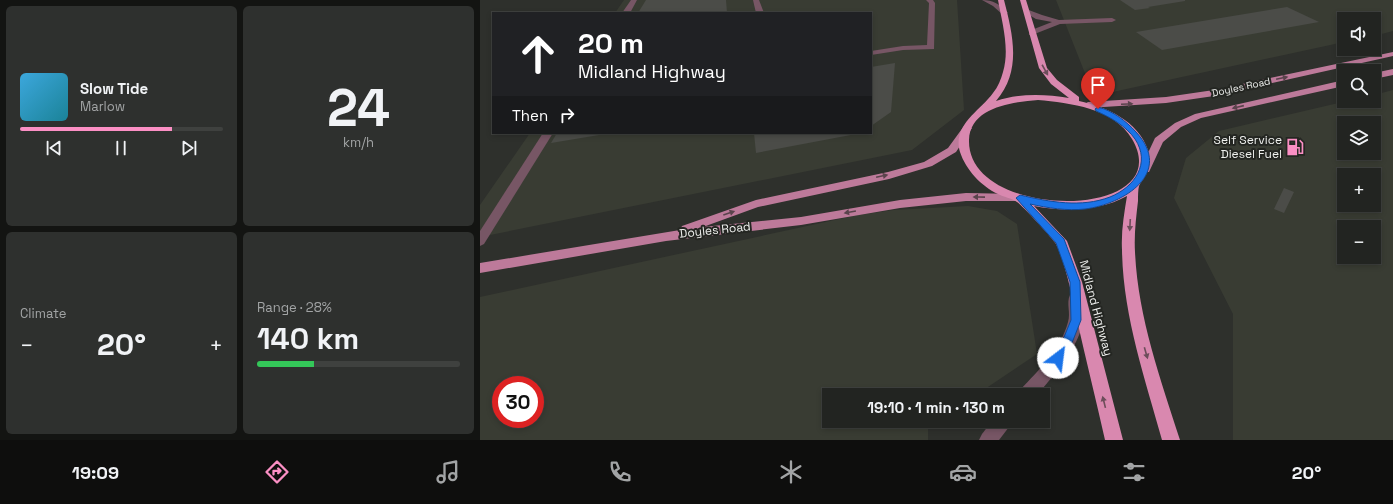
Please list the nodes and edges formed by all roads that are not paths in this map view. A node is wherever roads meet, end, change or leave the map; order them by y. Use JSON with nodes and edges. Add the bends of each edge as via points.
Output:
{"nodes":[{"id":1,"x":634,"y":0,"type":"edge"},
{"id":2,"x":756,"y":0,"type":"edge"},
{"id":3,"x":929,"y":0,"type":"edge"},
{"id":4,"x":985,"y":0,"type":"edge"},
{"id":5,"x":1001,"y":0,"type":"edge"},
{"id":6,"x":1023,"y":0,"type":"edge"},
{"id":7,"x":1026,"y":11,"type":"junction"},
{"id":8,"x":627,"y":12,"type":"edge"},
{"id":9,"x":760,"y":12,"type":"edge"},
{"id":10,"x":1004,"y":13,"type":"junction"},
{"id":11,"x":1112,"y":20,"type":"dead end"},
{"id":12,"x":1059,"y":22,"type":"junction"},
{"id":13,"x":1032,"y":33,"type":"junction"},
{"id":14,"x":872,"y":53,"type":"edge"},
{"id":15,"x":1393,"y":54,"type":"edge"},
{"id":16,"x":1393,"y":72,"type":"edge"},
{"id":17,"x":1381,"y":75,"type":"edge"},
{"id":18,"x":1337,"y":85,"type":"edge"},
{"id":19,"x":1086,"y":104,"type":"junction"},
{"id":20,"x":980,"y":113,"type":"junction"},
{"id":21,"x":966,"y":128,"type":"junction"},
{"id":22,"x":547,"y":134,"type":"edge"},
{"id":23,"x":1145,"y":170,"type":"junction"},
{"id":24,"x":1134,"y":186,"type":"junction"},
{"id":25,"x":1019,"y":198,"type":"junction"},
{"id":26,"x":666,"y":236,"type":"junction"},
{"id":27,"x":480,"y":241,"type":"edge"},
{"id":28,"x":480,"y":268,"type":"edge"},
{"id":29,"x":1075,"y":282,"type":"junction"},
{"id":30,"x":1032,"y":388,"type":"edge"},
{"id":31,"x":997,"y":428,"type":"edge"},
{"id":32,"x":988,"y":440,"type":"edge"},
{"id":33,"x":1114,"y":440,"type":"edge"},
{"id":34,"x":1170,"y":440,"type":"edge"}],
"edges":[{"from":1,"to":8,"type":"street"},
{"from":2,"to":9,"type":"street"},
{"from":3,"to":14,"type":"street","via":[[932,3],[931,48],[903,48]]},
{"from":4,"to":10,"type":"street"},
{"from":5,"to":10,"type":"highway"},
{"from":6,"to":7,"type":"highway"},
{"from":7,"to":12,"type":"street"},
{"from":7,"to":13,"type":"highway"},
{"from":10,"to":20,"type":"highway","via":[[1010,47],[1008,72],[997,96]]},
{"from":11,"to":12,"type":"street"},
{"from":12,"to":13,"type":"street"},
{"from":13,"to":19,"type":"highway","one_way":true,"via":[[1047,74],[1062,90]]},
{"from":19,"to":15,"type":"main road","name":"Doyles Road","one_way":true,"via":[[1166,100],[1214,93]]},
{"from":16,"to":17,"type":"main road"},
{"from":18,"to":23,"type":"main road","name":"Doyles Road","one_way":true,"via":[[1198,116],[1178,125],[1159,140]]},
{"from":19,"to":20,"type":"highway","via":[[1061,99],[1024,98],[996,104]]},
{"from":19,"to":23,"type":"highway","via":[[1126,125],[1138,139],[1145,154]]},
{"from":20,"to":21,"type":"highway"},
{"from":21,"to":25,"type":"highway","via":[[963,145],[970,165],[989,183]]},
{"from":26,"to":21,"type":"main road","name":"Doyles Road","one_way":true,"via":[[756,204],[928,164],[952,150]]},
{"from":22,"to":27,"type":"street"},
{"from":23,"to":24,"type":"highway"},
{"from":24,"to":25,"type":"highway","via":[[1114,199],[1085,206],[1052,206]]},
{"from":24,"to":34,"type":"highway","one_way":true,"via":[[1128,250],[1132,287],[1139,328]]},
{"from":25,"to":26,"type":"main road","name":"Doyles Road","one_way":true,"via":[[966,197],[900,204],[801,221]]},
{"from":25,"to":29,"type":"highway","name":"Midland Highway","via":[[1061,241]]},
{"from":26,"to":28,"type":"main road"},
{"from":29,"to":30,"type":"street","via":[[1076,320],[1064,350]]},
{"from":33,"to":29,"type":"highway","name":"Midland Highway","one_way":true},
{"from":31,"to":32,"type":"street"}]}
